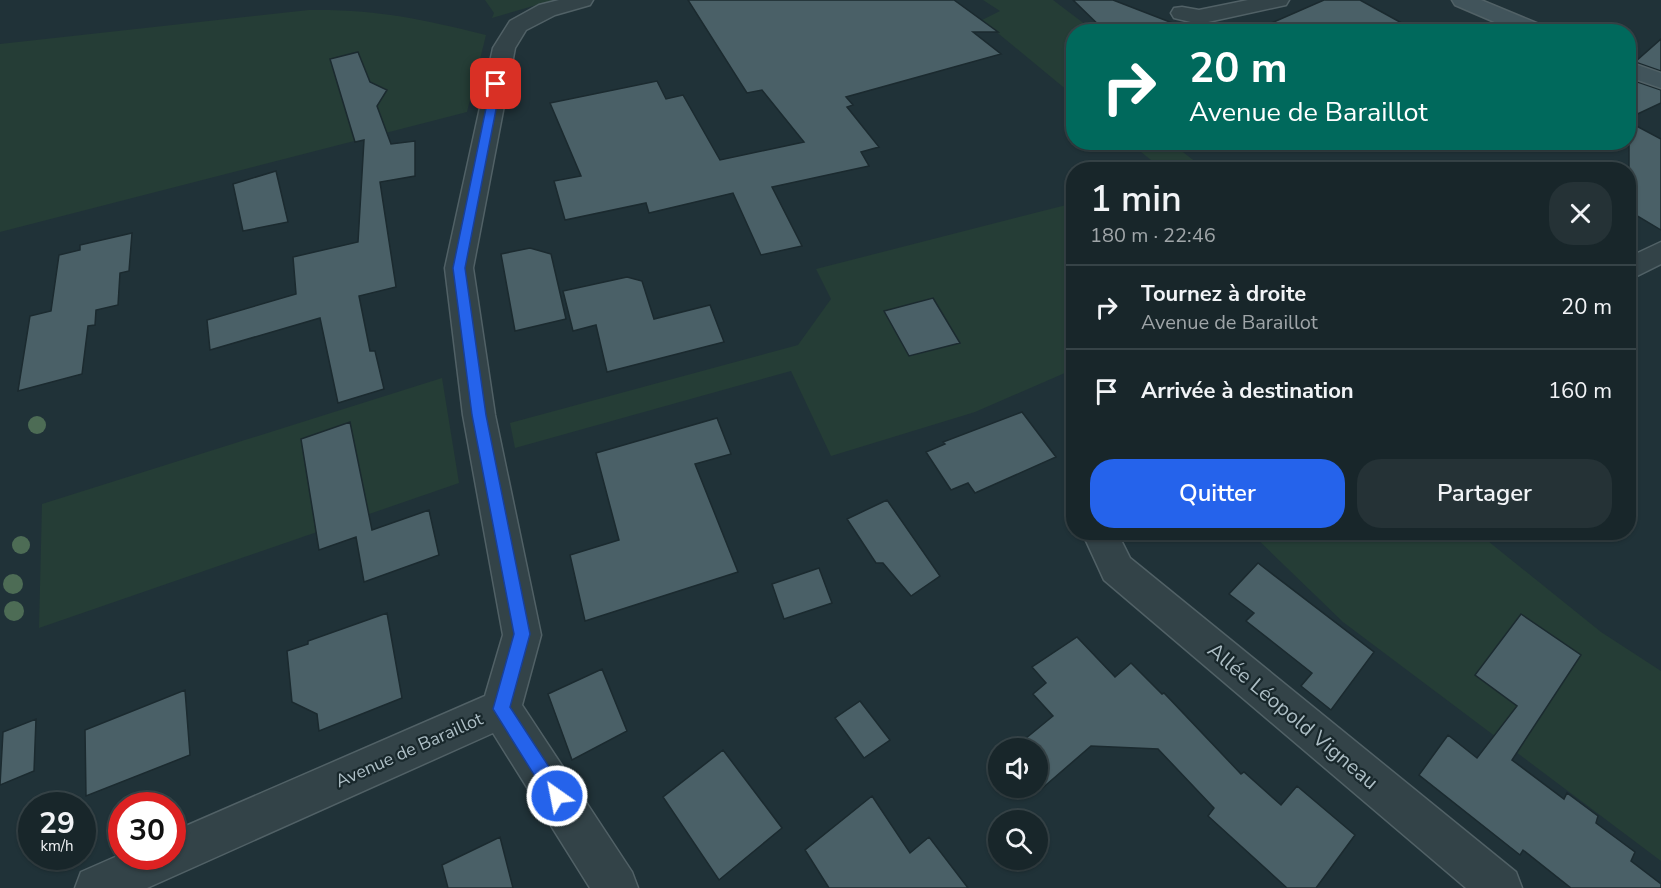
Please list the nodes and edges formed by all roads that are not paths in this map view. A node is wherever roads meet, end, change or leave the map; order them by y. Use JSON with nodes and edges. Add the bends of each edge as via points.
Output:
{"nodes":[{"id":1,"x":582,"y":0,"type":"edge"},
{"id":2,"x":1278,"y":0,"type":"edge"},
{"id":3,"x":1464,"y":0,"type":"edge"},
{"id":4,"x":1182,"y":13,"type":"dead end"},
{"id":5,"x":1520,"y":24,"type":"edge"},
{"id":6,"x":1636,"y":72,"type":"edge"},
{"id":7,"x":1661,"y":81,"type":"edge"},
{"id":8,"x":1661,"y":252,"type":"edge"},
{"id":9,"x":1636,"y":266,"type":"edge"},
{"id":10,"x":1103,"y":540,"type":"edge"},
{"id":11,"x":501,"y":709,"type":"junction"},
{"id":12,"x":186,"y":848,"type":"edge"},
{"id":13,"x":137,"y":870,"type":"edge"},
{"id":14,"x":97,"y":888,"type":"edge"},
{"id":15,"x":616,"y":888,"type":"edge"},
{"id":16,"x":1500,"y":888,"type":"edge"}],
"edges":[{"from":1,"to":11,"type":"street","name":"Avenue de Baraillot","via":[[547,10],[518,26],[504,48],[459,268],[479,415],[522,634]]},
{"from":2,"to":4,"type":"street","via":[[1199,17]]},
{"from":3,"to":5,"type":"main road"},
{"from":6,"to":7,"type":"main road"},
{"from":8,"to":9,"type":"street"},
{"from":10,"to":16,"type":"street","name":"Allée Léopold Vigneau","via":[[1117,569]]},
{"from":11,"to":12,"type":"street","name":"Avenue de Baraillot"},
{"from":11,"to":15,"type":"street"},
{"from":13,"to":14,"type":"street"}]}
